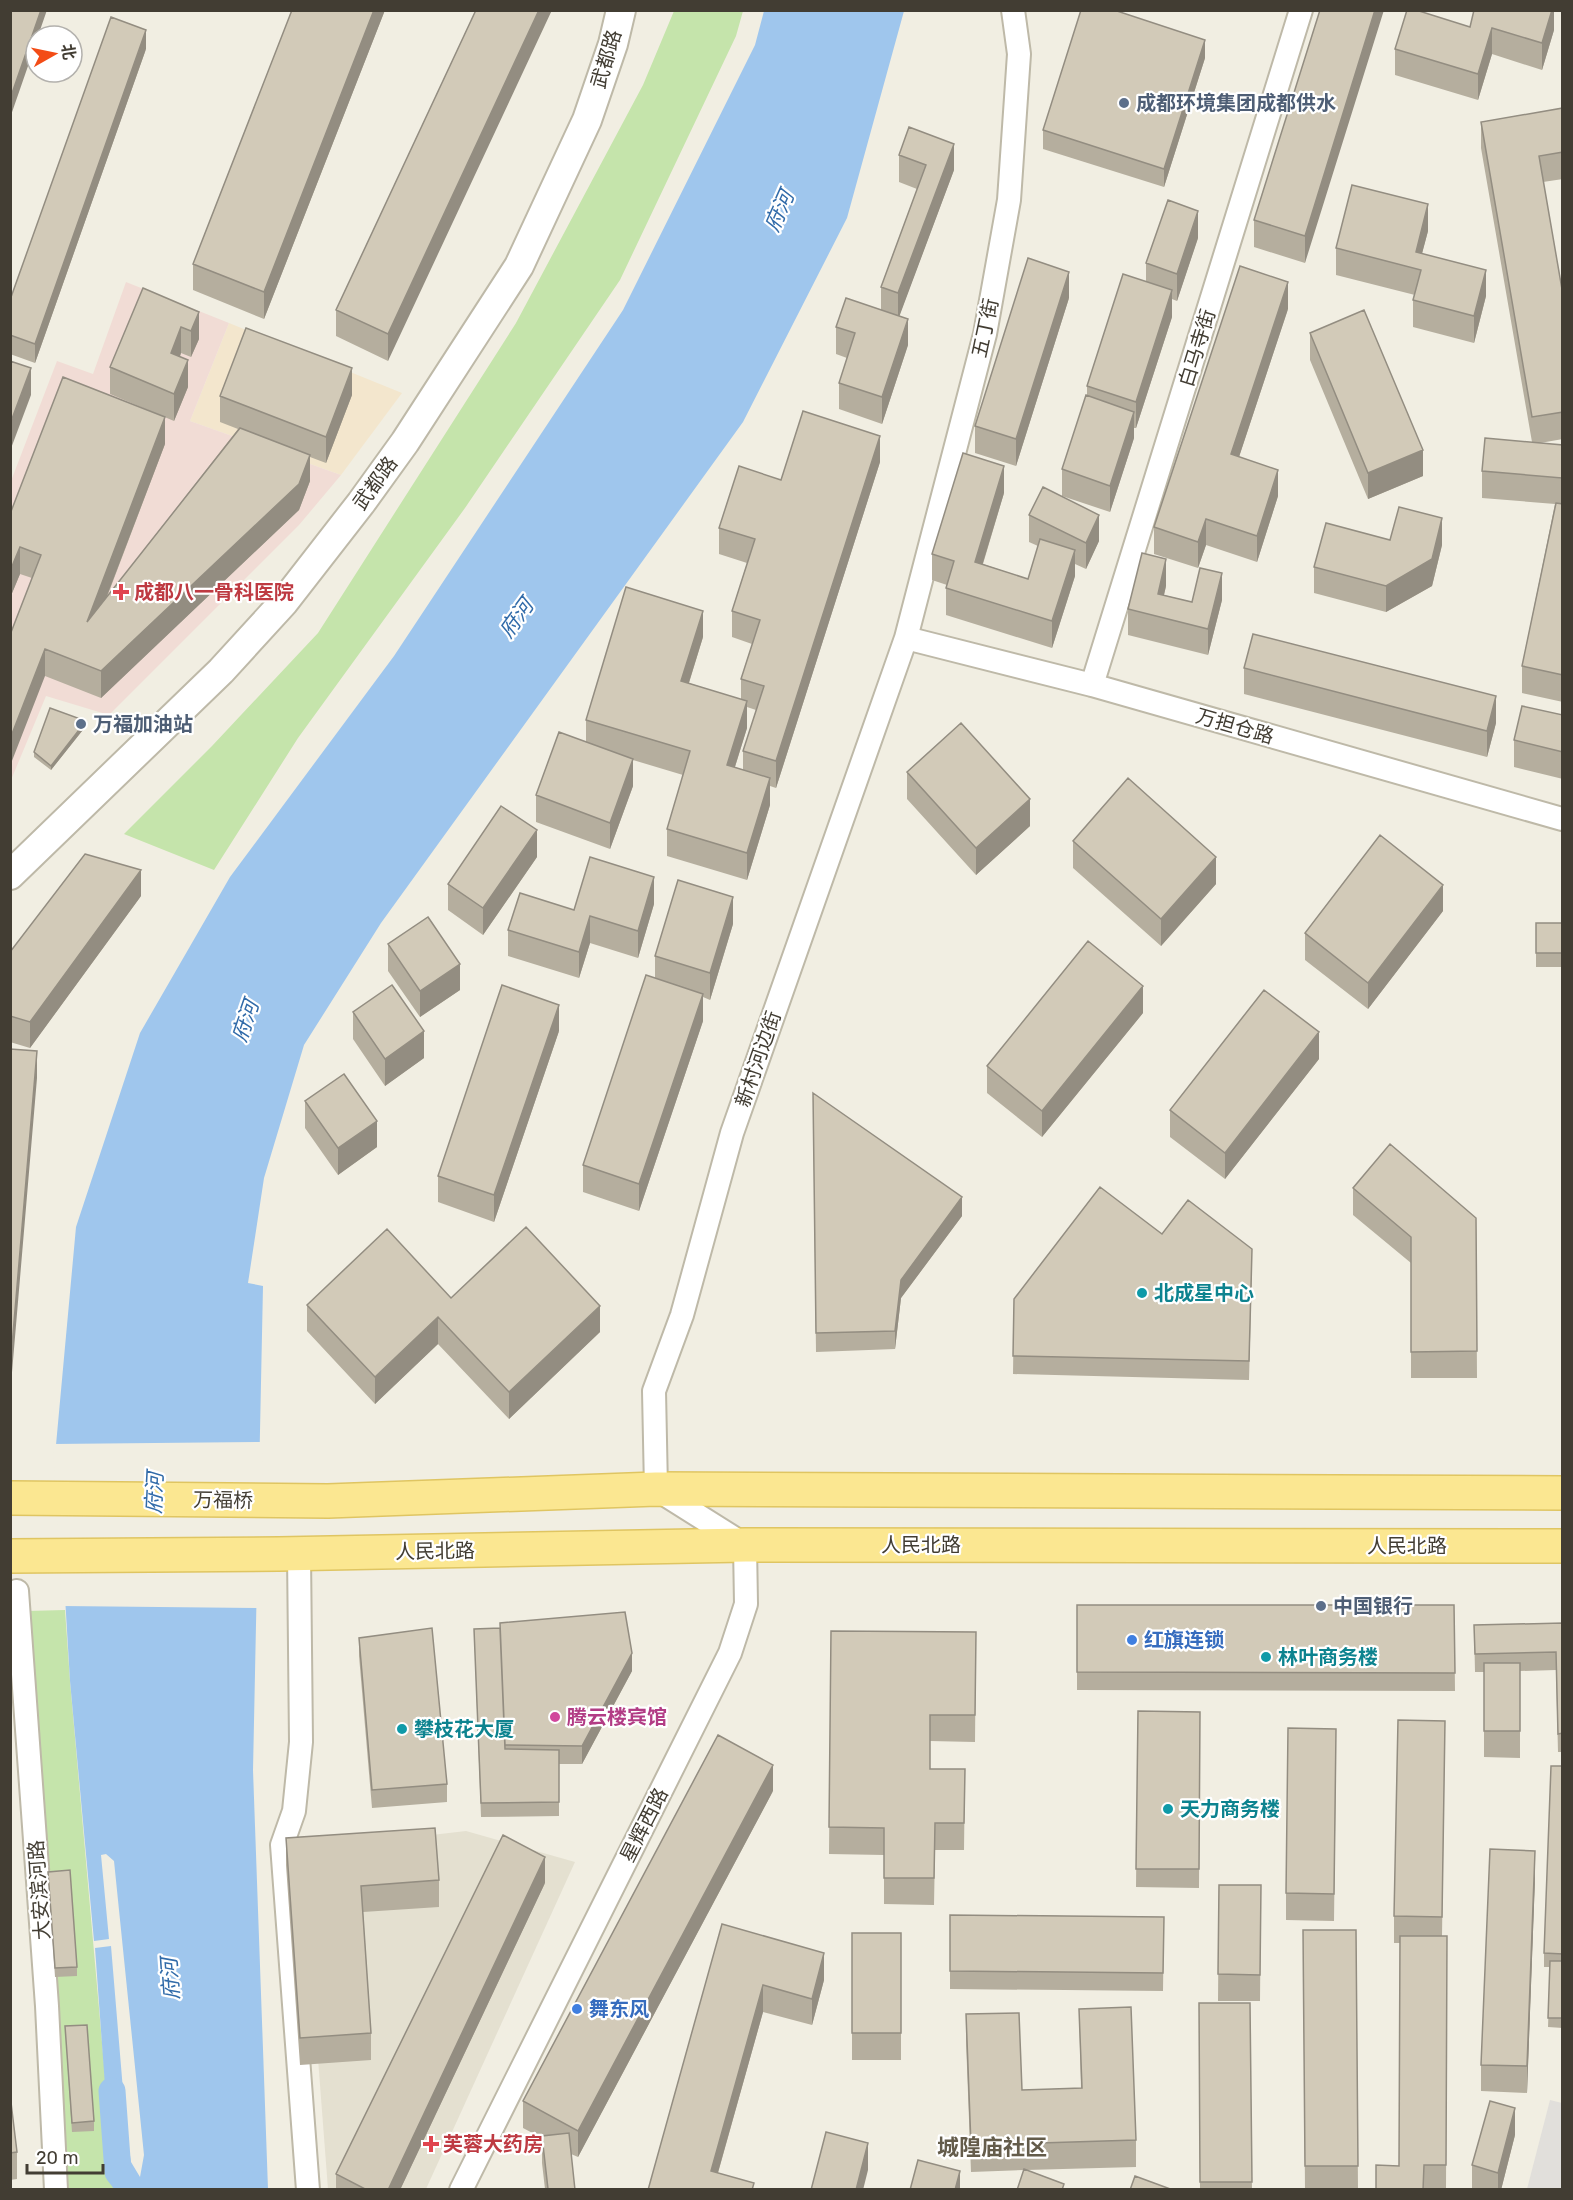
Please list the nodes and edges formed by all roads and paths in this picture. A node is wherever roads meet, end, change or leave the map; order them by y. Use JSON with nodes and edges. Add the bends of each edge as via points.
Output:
{"nodes":[{"id":1,"x":621,"y":10,"type":"edge"},
{"id":2,"x":1013,"y":10,"type":"edge"},
{"id":3,"x":1301,"y":10,"type":"edge"},
{"id":4,"x":906,"y":638,"type":"junction"},
{"id":5,"x":1092,"y":685,"type":"junction"},
{"id":6,"x":1563,"y":819,"type":"edge"},
{"id":7,"x":10,"y":876,"type":"edge"},
{"id":8,"x":656,"y":1489,"type":"junction"},
{"id":9,"x":1563,"y":1493,"type":"edge"},
{"id":10,"x":10,"y":1498,"type":"edge"},
{"id":11,"x":745,"y":1545,"type":"junction"},
{"id":12,"x":1563,"y":1546,"type":"edge"},
{"id":13,"x":289,"y":1554,"type":"junction"},
{"id":14,"x":10,"y":1556,"type":"edge"},
{"id":15,"x":17,"y":1591,"type":"dead end"},
{"id":16,"x":57,"y":2190,"type":"edge"},
{"id":17,"x":308,"y":2190,"type":"edge"},
{"id":18,"x":461,"y":2190,"type":"edge"}],
"edges":[{"from":1,"to":7,"type":"street","name":"武都路","via":[[587,120],[519,266],[405,442],[276,611],[221,671]]},
{"from":2,"to":4,"type":"street","name":"五丁街","via":[[1019,54],[1009,200],[985,334]]},
{"from":3,"to":5,"type":"street","name":"白马寺街"},
{"from":4,"to":5,"type":"street","name":"万担仓路"},
{"from":4,"to":8,"type":"street","name":"新村河边街","via":[[732,1133],[682,1316],[654,1391]]},
{"from":5,"to":6,"type":"street","name":"万担仓路"},
{"from":8,"to":9,"type":"main road"},
{"from":8,"to":10,"type":"main road","name":"万福桥","via":[[328,1501]]},
{"from":8,"to":11,"type":"street"},
{"from":11,"to":12,"type":"main road","name":"人民北路"},
{"from":11,"to":13,"type":"main road","name":"人民北路"},
{"from":11,"to":18,"type":"street","name":"星辉西路","via":[[746,1604],[730,1653]]},
{"from":13,"to":14,"type":"main road"},
{"from":13,"to":17,"type":"street","via":[[301,1742],[294,1811],[282,1845]]},
{"from":15,"to":16,"type":"street","name":"大安滨河路"}]}
